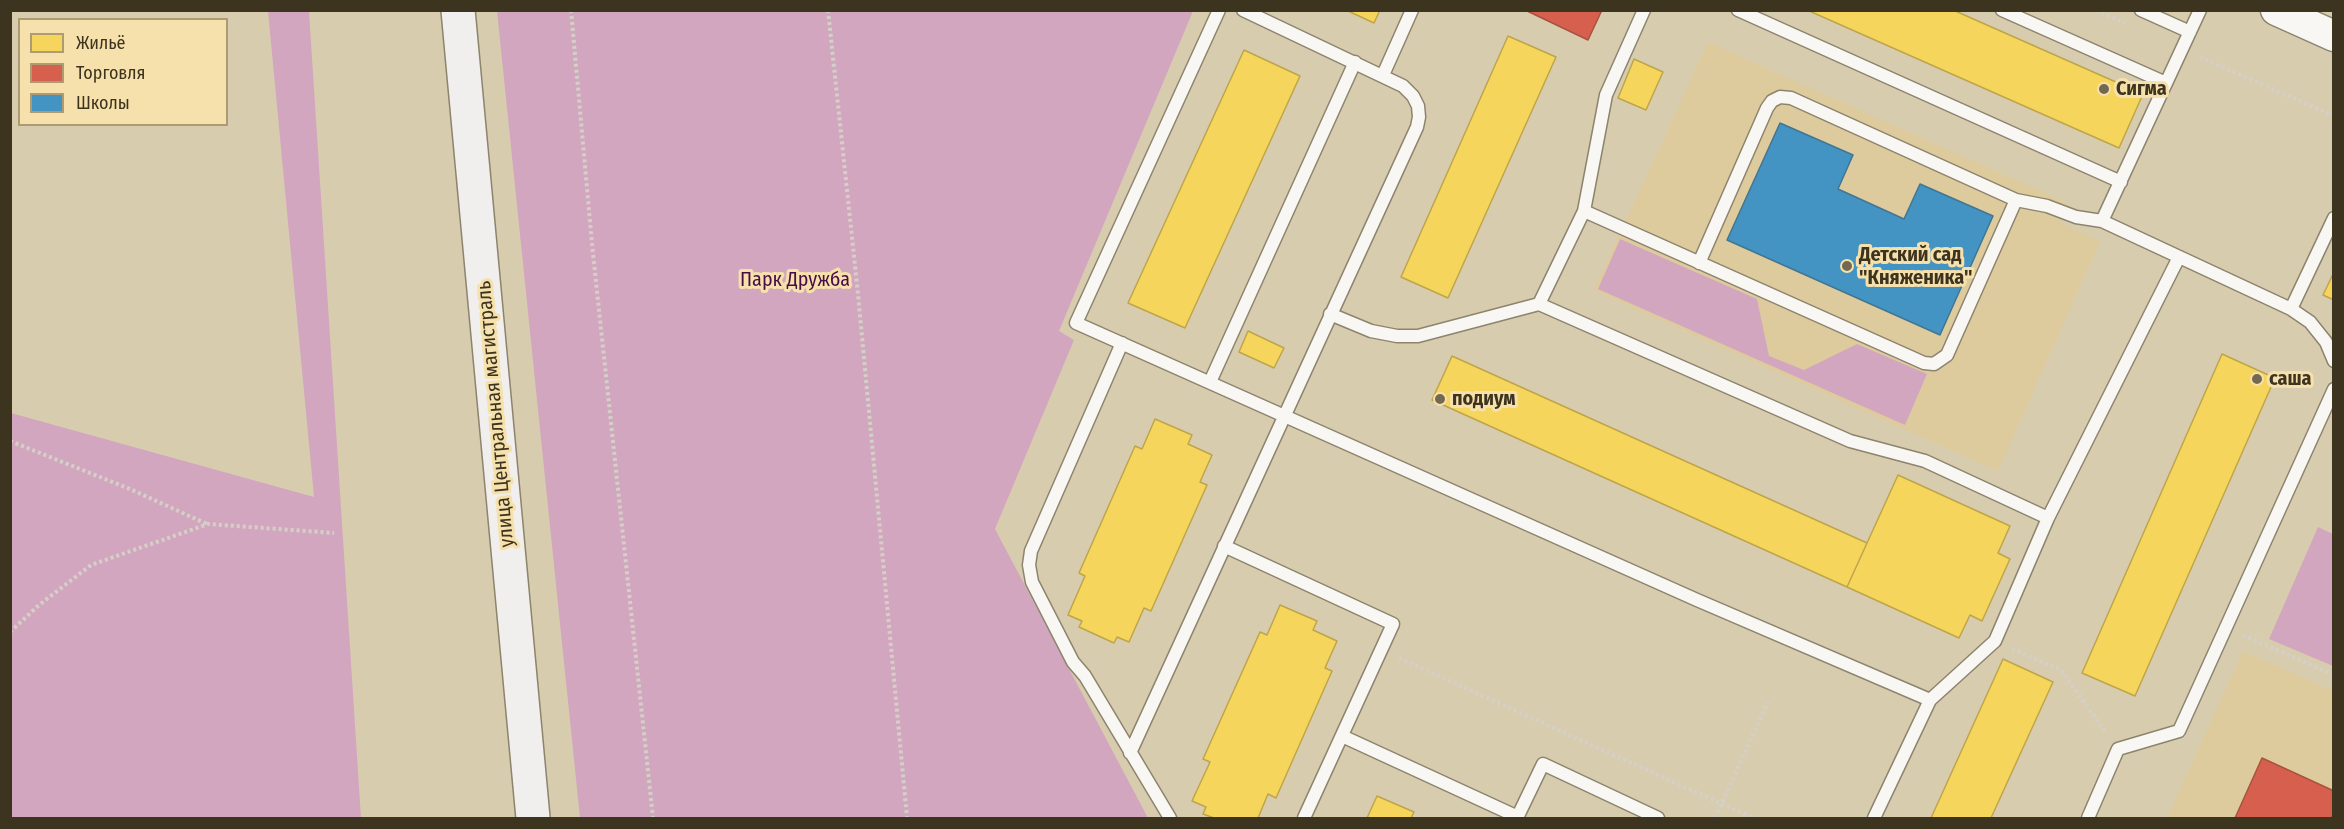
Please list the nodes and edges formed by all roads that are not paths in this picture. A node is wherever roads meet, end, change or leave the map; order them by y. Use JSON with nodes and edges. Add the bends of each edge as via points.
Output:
{"nodes":[{"id":1,"x":458,"y":10,"type":"edge"},
{"id":2,"x":1219,"y":10,"type":"edge"},
{"id":3,"x":1243,"y":10,"type":"edge"},
{"id":4,"x":1412,"y":10,"type":"edge"},
{"id":5,"x":1644,"y":10,"type":"edge"},
{"id":6,"x":1738,"y":10,"type":"edge"},
{"id":7,"x":2002,"y":10,"type":"edge"},
{"id":8,"x":2141,"y":10,"type":"edge"},
{"id":9,"x":2200,"y":10,"type":"edge"},
{"id":10,"x":2276,"y":10,"type":"edge"},
{"id":11,"x":2190,"y":32,"type":"junction"},
{"id":12,"x":2334,"y":36,"type":"edge"},
{"id":13,"x":1355,"y":62,"type":"junction"},
{"id":14,"x":1383,"y":75,"type":"junction"},
{"id":15,"x":2166,"y":83,"type":"junction"},
{"id":16,"x":2121,"y":182,"type":"junction"},
{"id":17,"x":2016,"y":200,"type":"junction"},
{"id":18,"x":1584,"y":211,"type":"junction"},
{"id":19,"x":2334,"y":218,"type":"edge"},
{"id":20,"x":2102,"y":221,"type":"junction"},
{"id":21,"x":2179,"y":257,"type":"junction"},
{"id":22,"x":1699,"y":263,"type":"junction"},
{"id":23,"x":1539,"y":304,"type":"junction"},
{"id":24,"x":2291,"y":309,"type":"junction"},
{"id":25,"x":1330,"y":314,"type":"junction"},
{"id":26,"x":1122,"y":343,"type":"junction"},
{"id":27,"x":2334,"y":362,"type":"edge"},
{"id":28,"x":1210,"y":382,"type":"junction"},
{"id":29,"x":2334,"y":389,"type":"edge"},
{"id":30,"x":1284,"y":414,"type":"junction"},
{"id":31,"x":2048,"y":518,"type":"junction"},
{"id":32,"x":1224,"y":546,"type":"junction"},
{"id":33,"x":1930,"y":700,"type":"junction"},
{"id":34,"x":1342,"y":736,"type":"junction"},
{"id":35,"x":1130,"y":753,"type":"junction"},
{"id":36,"x":1518,"y":818,"type":"edge"},
{"id":37,"x":533,"y":819,"type":"edge"},
{"id":38,"x":1170,"y":819,"type":"edge"},
{"id":39,"x":1304,"y":819,"type":"edge"},
{"id":40,"x":1658,"y":819,"type":"edge"},
{"id":41,"x":1875,"y":819,"type":"edge"},
{"id":42,"x":2088,"y":819,"type":"edge"}],
"edges":[{"from":1,"to":37,"type":"main road","name":"улица Центральная магистраль"},
{"from":2,"to":26,"type":"lane","via":[[1076,323]]},
{"from":3,"to":13,"type":"lane"},
{"from":4,"to":14,"type":"lane"},
{"from":5,"to":18,"type":"lane","via":[[1606,95]]},
{"from":6,"to":16,"type":"lane"},
{"from":7,"to":15,"type":"lane"},
{"from":8,"to":11,"type":"lane"},
{"from":9,"to":11,"type":"lane"},
{"from":10,"to":12,"type":"street"},
{"from":11,"to":15,"type":"lane"},
{"from":13,"to":14,"type":"lane"},
{"from":13,"to":28,"type":"lane"},
{"from":14,"to":25,"type":"lane","via":[[1413,96],[1418,106],[1417,127]]},
{"from":15,"to":16,"type":"lane"},
{"from":16,"to":20,"type":"lane"},
{"from":17,"to":20,"type":"lane"},
{"from":17,"to":22,"type":"lane","via":[[1947,355],[1934,364],[1924,363]]},
{"from":17,"to":22,"type":"lane","via":[[1791,98],[1780,98],[1767,108]]},
{"from":18,"to":22,"type":"lane"},
{"from":18,"to":23,"type":"lane"},
{"from":19,"to":24,"type":"lane"},
{"from":20,"to":21,"type":"lane"},
{"from":21,"to":24,"type":"lane"},
{"from":21,"to":31,"type":"lane"},
{"from":23,"to":25,"type":"lane","via":[[1418,336],[1371,331]]},
{"from":23,"to":31,"type":"lane","via":[[1850,441],[1925,461]]},
{"from":24,"to":27,"type":"lane","via":[[2310,322],[2326,342]]},
{"from":25,"to":30,"type":"lane"},
{"from":26,"to":28,"type":"lane"},
{"from":26,"to":35,"type":"lane","via":[[1031,551],[1029,565],[1032,582],[1073,662]]},
{"from":28,"to":30,"type":"lane"},
{"from":29,"to":42,"type":"lane","via":[[2179,731],[2118,749]]},
{"from":30,"to":32,"type":"lane"},
{"from":30,"to":33,"type":"lane"},
{"from":31,"to":33,"type":"lane","via":[[1995,641]]},
{"from":32,"to":34,"type":"lane","via":[[1393,624]]},
{"from":32,"to":35,"type":"lane"},
{"from":33,"to":41,"type":"lane"},
{"from":34,"to":36,"type":"lane"},
{"from":34,"to":39,"type":"lane"},
{"from":35,"to":38,"type":"lane"},
{"from":36,"to":40,"type":"lane","via":[[1543,764]]}]}
